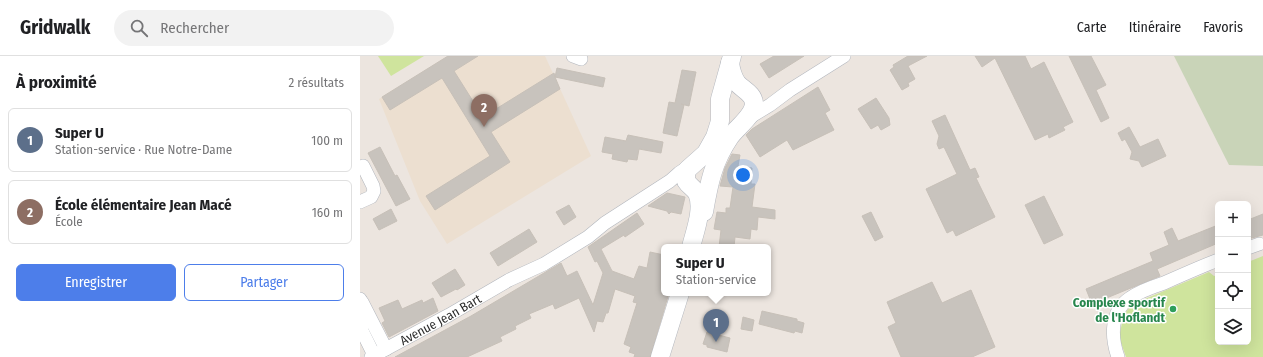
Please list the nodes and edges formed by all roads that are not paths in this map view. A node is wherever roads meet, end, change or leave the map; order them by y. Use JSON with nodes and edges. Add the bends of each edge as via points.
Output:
{"nodes":[{"id":1,"x":844,"y":56,"type":"edge"},
{"id":2,"x":731,"y":59,"type":"edge"},
{"id":3,"x":790,"y":90,"type":"junction"},
{"id":4,"x":746,"y":91,"type":"junction"},
{"id":5,"x":722,"y":95,"type":"junction"},
{"id":6,"x":745,"y":120,"type":"junction"},
{"id":7,"x":692,"y":165,"type":"junction"},
{"id":8,"x":363,"y":166,"type":"dead end"},
{"id":9,"x":670,"y":181,"type":"junction"},
{"id":10,"x":710,"y":181,"type":"junction"},
{"id":11,"x":690,"y":186,"type":"junction"},
{"id":12,"x":360,"y":202,"type":"edge"},
{"id":13,"x":692,"y":244,"type":"edge"},
{"id":14,"x":698,"y":244,"type":"edge"},
{"id":15,"x":1215,"y":261,"type":"edge"},
{"id":16,"x":679,"y":296,"type":"edge"},
{"id":17,"x":686,"y":296,"type":"edge"},
{"id":18,"x":360,"y":299,"type":"edge"},
{"id":19,"x":386,"y":349,"type":"junction"},
{"id":20,"x":373,"y":356,"type":"edge"},
{"id":21,"x":660,"y":357,"type":"edge"},
{"id":22,"x":668,"y":357,"type":"edge"},
{"id":23,"x":1118,"y":357,"type":"edge"}],
"edges":[{"from":1,"to":3,"type":"street"},
{"from":2,"to":4,"type":"main road","via":[[734,78]]},
{"from":2,"to":5,"type":"main road"},
{"from":3,"to":4,"type":"street","via":[[769,97]]},
{"from":3,"to":6,"type":"street"},
{"from":4,"to":5,"type":"main road","via":[[732,88]]},
{"from":4,"to":6,"type":"main road","via":[[753,101],[753,108]]},
{"from":5,"to":7,"type":"main road","via":[[720,121],[715,137],[706,153]]},
{"from":6,"to":10,"type":"main road","via":[[719,155]]},
{"from":7,"to":9,"type":"street","name":"Avenue Jean Bart"},
{"from":7,"to":11,"type":"main road","via":[[685,178]]},
{"from":8,"to":12,"type":"street","via":[[374,191],[371,197]]},
{"from":9,"to":11,"type":"street","via":[[678,180]]},
{"from":9,"to":19,"type":"street","name":"Avenue Jean Bart","via":[[544,264],[509,280]]},
{"from":10,"to":11,"type":"main road","via":[[705,188]]},
{"from":10,"to":14,"type":"main road"},
{"from":11,"to":13,"type":"main road","via":[[697,193],[699,207]]},
{"from":15,"to":23,"type":"street","via":[[1137,294],[1123,304],[1116,315],[1113,330],[1113,341]]},
{"from":16,"to":21,"type":"main road"},
{"from":17,"to":22,"type":"main road"},
{"from":18,"to":19,"type":"street"},
{"from":18,"to":20,"type":"street","via":[[362,331]]},
{"from":19,"to":20,"type":"street","name":"Avenue Jean Bart"}]}
